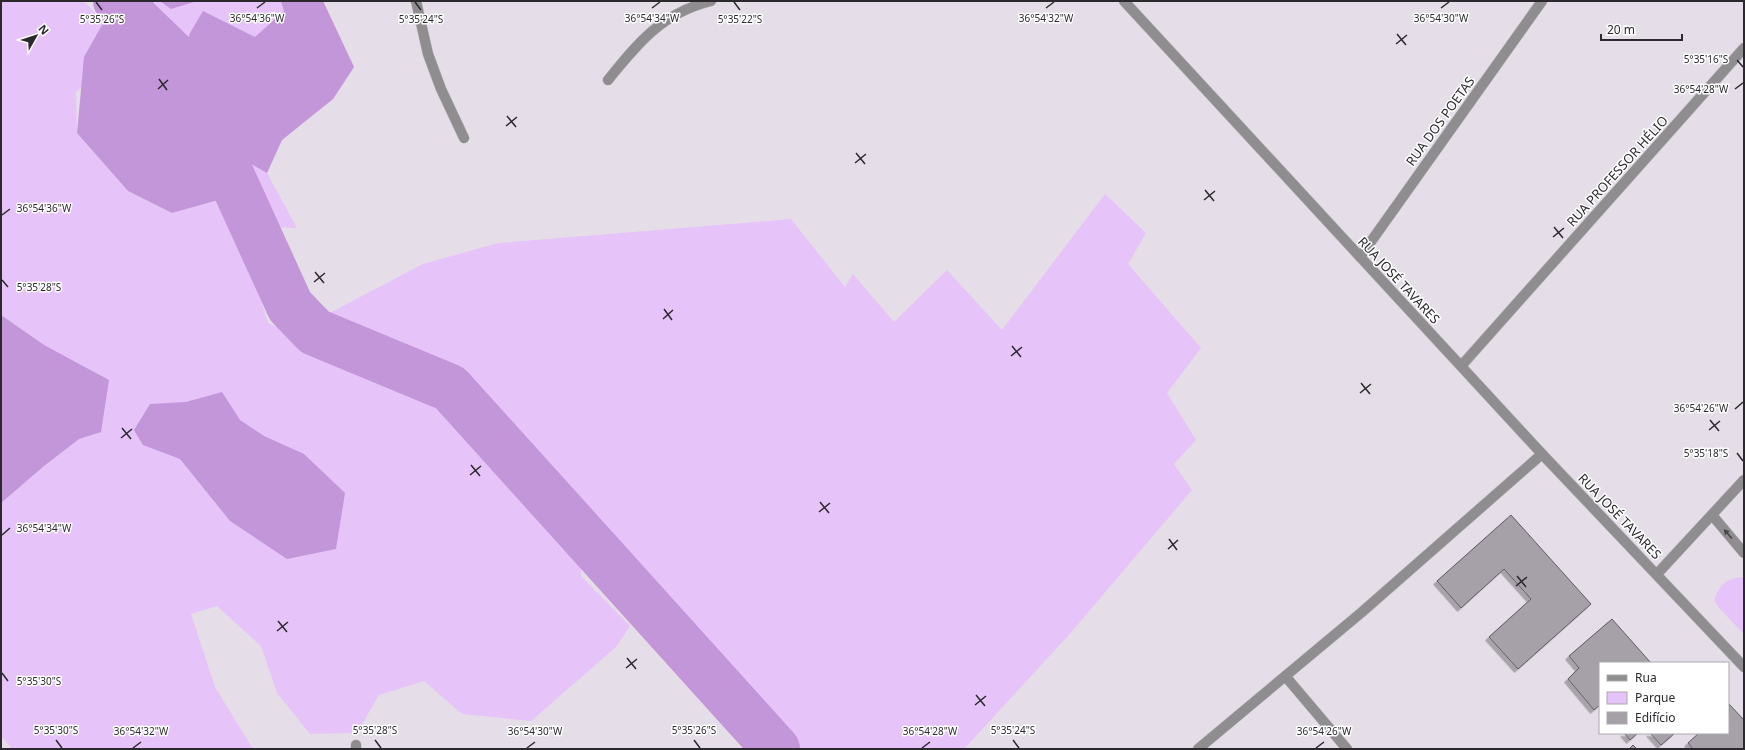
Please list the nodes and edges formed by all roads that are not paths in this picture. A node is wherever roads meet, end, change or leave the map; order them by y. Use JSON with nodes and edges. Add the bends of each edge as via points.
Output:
{"nodes":[{"id":1,"x":416,"y":1,"type":"edge"},
{"id":2,"x":711,"y":1,"type":"edge"},
{"id":3,"x":1124,"y":1,"type":"edge"},
{"id":4,"x":1542,"y":1,"type":"edge"},
{"id":5,"x":1744,"y":48,"type":"edge"},
{"id":6,"x":608,"y":80,"type":"dead end"},
{"id":7,"x":464,"y":138,"type":"dead end"},
{"id":8,"x":1360,"y":257,"type":"junction"},
{"id":9,"x":1462,"y":365,"type":"junction"},
{"id":10,"x":1542,"y":454,"type":"junction"},
{"id":11,"x":1744,"y":480,"type":"edge"},
{"id":12,"x":1712,"y":515,"type":"junction"},
{"id":13,"x":1744,"y":553,"type":"edge"},
{"id":14,"x":1658,"y":574,"type":"junction"},
{"id":15,"x":1744,"y":667,"type":"edge"},
{"id":16,"x":1286,"y":677,"type":"junction"},
{"id":17,"x":1198,"y":749,"type":"edge"},
{"id":18,"x":1347,"y":749,"type":"edge"}],
"edges":[{"from":1,"to":7,"type":"street","via":[[428,54]]},
{"from":2,"to":6,"type":"street","via":[[668,18],[638,43]]},
{"from":3,"to":8,"type":"street","name":"RUA JOSÉ TAVARES"},
{"from":4,"to":8,"type":"street","name":"RUA DOS POETAS"},
{"from":5,"to":9,"type":"street","name":"RUA PROFESSOR HÉLIO"},
{"from":8,"to":9,"type":"street","name":"RUA JOSÉ TAVARES"},
{"from":9,"to":10,"type":"street","name":"RUA JOSÉ TAVARES"},
{"from":10,"to":14,"type":"street","name":"RUA JOSÉ TAVARES"},
{"from":10,"to":16,"type":"street"},
{"from":11,"to":12,"type":"street"},
{"from":13,"to":12,"type":"street","one_way":true},
{"from":12,"to":14,"type":"street"},
{"from":14,"to":15,"type":"street","name":"RUA JOSÉ TAVARES"},
{"from":16,"to":17,"type":"street"},
{"from":16,"to":18,"type":"street"}]}
